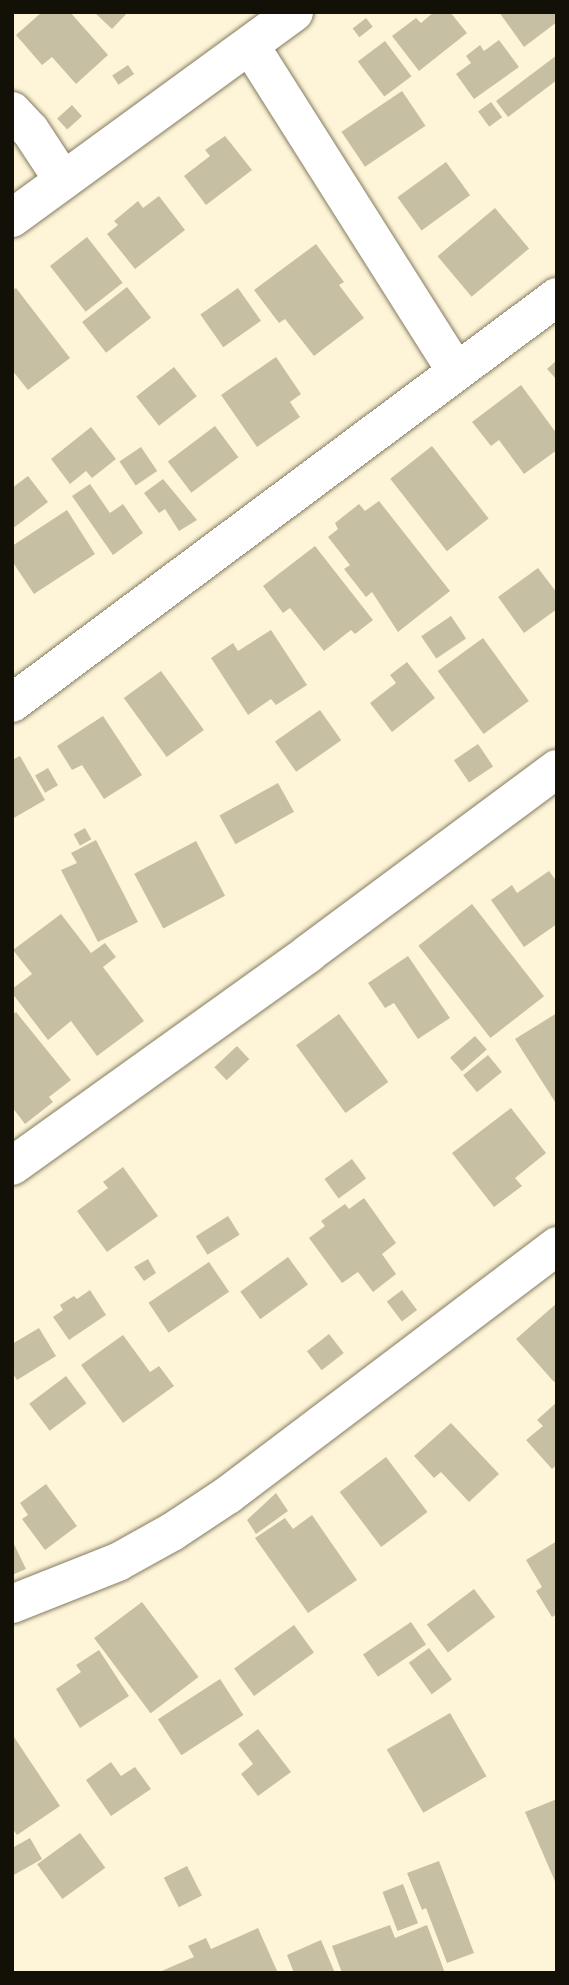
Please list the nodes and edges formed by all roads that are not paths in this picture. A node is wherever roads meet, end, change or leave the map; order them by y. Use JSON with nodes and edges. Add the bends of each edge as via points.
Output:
{"nodes":[{"id":1,"x":294,"y":12,"type":"edge"},
{"id":2,"x":251,"y":47,"type":"junction"},
{"id":3,"x":12,"y":111,"type":"edge"},
{"id":4,"x":63,"y":180,"type":"junction"},
{"id":5,"x":12,"y":218,"type":"edge"},
{"id":6,"x":557,"y":297,"type":"edge"},
{"id":7,"x":455,"y":370,"type":"junction"},
{"id":8,"x":12,"y":703,"type":"edge"},
{"id":9,"x":557,"y":769,"type":"edge"},
{"id":10,"x":12,"y":1167,"type":"edge"},
{"id":11,"x":557,"y":1246,"type":"edge"},
{"id":12,"x":12,"y":1604,"type":"edge"}],
"edges":[{"from":1,"to":2,"type":"street"},
{"from":2,"to":4,"type":"street"},
{"from":2,"to":7,"type":"street"},
{"from":3,"to":4,"type":"street"},
{"from":4,"to":5,"type":"street"},
{"from":6,"to":7,"type":"street"},
{"from":7,"to":8,"type":"street","via":[[409,410]]},
{"from":9,"to":10,"type":"street"},
{"from":11,"to":12,"type":"street","via":[[228,1495],[172,1532],[118,1562]]}]}
